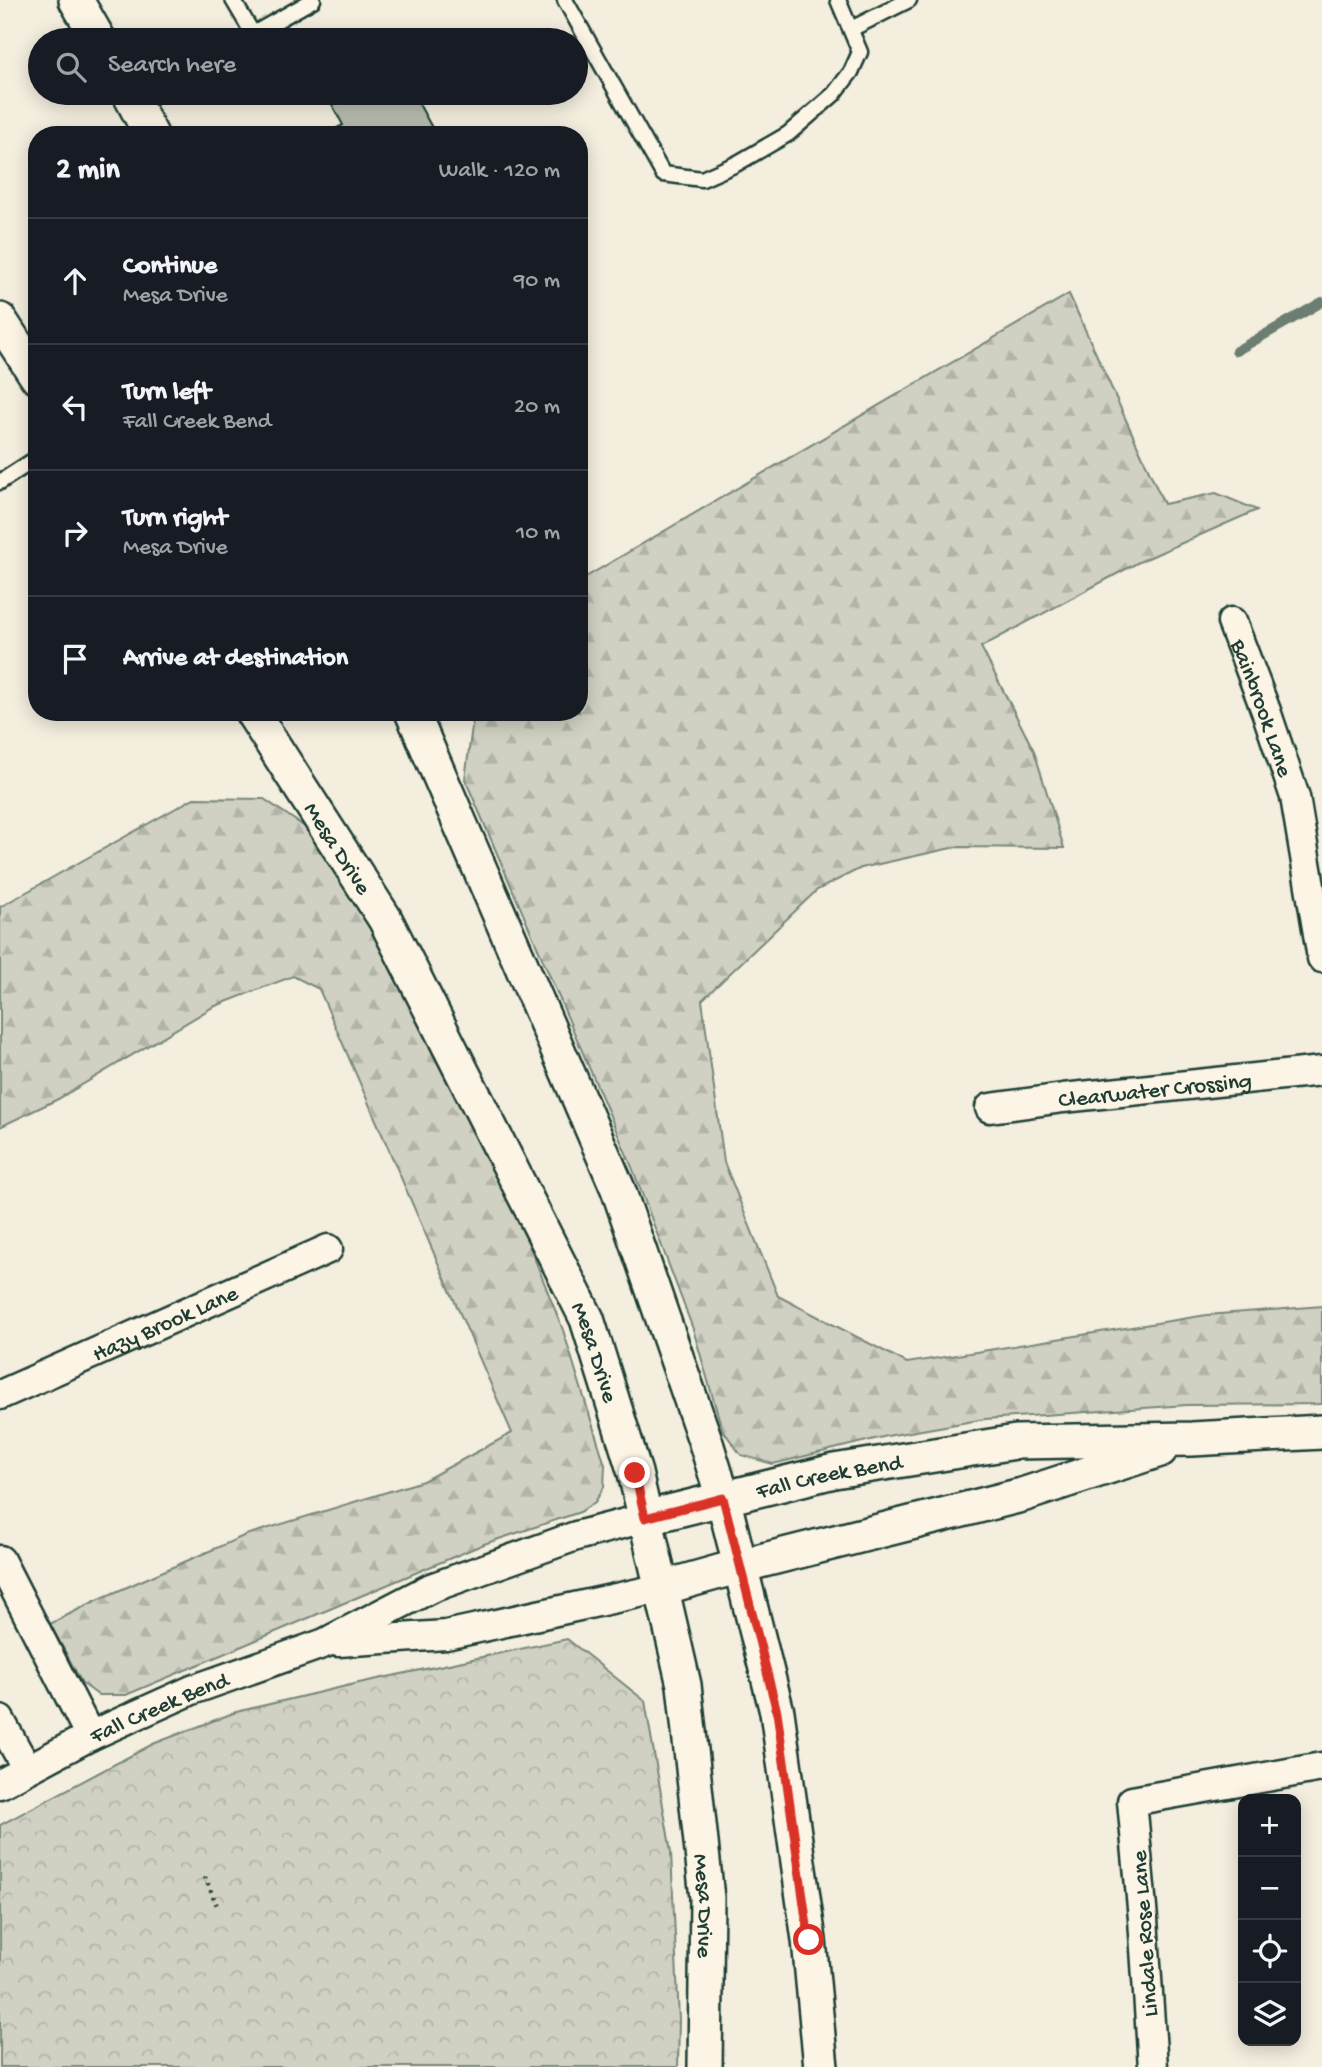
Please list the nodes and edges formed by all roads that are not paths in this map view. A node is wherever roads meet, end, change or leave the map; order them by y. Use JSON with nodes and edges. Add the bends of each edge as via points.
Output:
{"nodes":[{"id":1,"x":76,"y":0,"type":"edge"},
{"id":2,"x":233,"y":0,"type":"edge"},
{"id":3,"x":313,"y":0,"type":"edge"},
{"id":4,"x":565,"y":0,"type":"edge"},
{"id":5,"x":838,"y":0,"type":"edge"},
{"id":6,"x":909,"y":0,"type":"edge"},
{"id":7,"x":92,"y":28,"type":"edge"},
{"id":8,"x":249,"y":28,"type":"edge"},
{"id":9,"x":264,"y":28,"type":"edge"},
{"id":10,"x":581,"y":28,"type":"edge"},
{"id":11,"x":851,"y":29,"type":"junction"},
{"id":12,"x":588,"y":41,"type":"edge"},
{"id":13,"x":135,"y":105,"type":"edge"},
{"id":14,"x":146,"y":126,"type":"edge"},
{"id":15,"x":0,"y":320,"type":"edge"},
{"id":16,"x":28,"y":363,"type":"edge"},
{"id":17,"x":28,"y":464,"type":"edge"},
{"id":18,"x":0,"y":482,"type":"edge"},
{"id":19,"x":1232,"y":622,"type":"dead end"},
{"id":20,"x":258,"y":721,"type":"edge"},
{"id":21,"x":416,"y":721,"type":"edge"},
{"id":22,"x":1322,"y":958,"type":"edge"},
{"id":23,"x":1322,"y":1071,"type":"edge"},
{"id":24,"x":990,"y":1108,"type":"dead end"},
{"id":25,"x":328,"y":1249,"type":"dead end"},
{"id":26,"x":0,"y":1395,"type":"edge"},
{"id":27,"x":1322,"y":1432,"type":"edge"},
{"id":28,"x":1192,"y":1439,"type":"junction"},
{"id":29,"x":723,"y":1498,"type":"junction"},
{"id":30,"x":645,"y":1518,"type":"junction"},
{"id":31,"x":0,"y":1560,"type":"edge"},
{"id":32,"x":740,"y":1566,"type":"junction"},
{"id":33,"x":662,"y":1588,"type":"junction"},
{"id":34,"x":325,"y":1643,"type":"junction"},
{"id":35,"x":0,"y":1720,"type":"edge"},
{"id":36,"x":90,"y":1736,"type":"junction"},
{"id":37,"x":1322,"y":1767,"type":"edge"},
{"id":38,"x":27,"y":1769,"type":"junction"},
{"id":39,"x":0,"y":1784,"type":"edge"},
{"id":40,"x":705,"y":2067,"type":"edge"},
{"id":41,"x":821,"y":2067,"type":"edge"},
{"id":42,"x":1153,"y":2067,"type":"edge"}],
"edges":[{"from":1,"to":7,"type":"street"},
{"from":2,"to":8,"type":"lane"},
{"from":3,"to":9,"type":"lane"},
{"from":4,"to":10,"type":"lane"},
{"from":5,"to":11,"type":"lane"},
{"from":6,"to":11,"type":"lane"},
{"from":11,"to":12,"type":"lane","via":[[860,51],[834,94],[788,134],[702,179],[663,174]]},
{"from":13,"to":14,"type":"street"},
{"from":15,"to":16,"type":"street"},
{"from":17,"to":18,"type":"lane"},
{"from":19,"to":22,"type":"street","name":"Bainbrook Lane","via":[[1295,797]]},
{"from":20,"to":30,"type":"street","name":"Mesa Drive","via":[[385,919],[587,1319]]},
{"from":21,"to":29,"type":"street","via":[[618,1189]]},
{"from":23,"to":24,"type":"street","name":"Clearwater Crossing"},
{"from":25,"to":26,"type":"street","name":"Hazy Brook Lane"},
{"from":27,"to":28,"type":"street","name":"Fall Creek Bend"},
{"from":28,"to":29,"type":"street","name":"Fall Creek Bend","via":[[1016,1442],[834,1471]]},
{"from":28,"to":32,"type":"street","name":"Fall Creek Bend","via":[[1022,1495]]},
{"from":29,"to":30,"type":"street","name":"Fall Creek Bend"},
{"from":29,"to":32,"type":"street"},
{"from":30,"to":33,"type":"street","name":"Mesa Drive"},
{"from":30,"to":34,"type":"street","name":"Fall Creek Bend","via":[[576,1536],[431,1588]]},
{"from":31,"to":36,"type":"street"},
{"from":32,"to":33,"type":"street","name":"Fall Creek Bend"},
{"from":32,"to":41,"type":"street","via":[[777,1712],[809,1940]]},
{"from":33,"to":34,"type":"street","name":"Fall Creek Bend","via":[[446,1634]]},
{"from":33,"to":40,"type":"street","name":"Mesa Drive","via":[[684,1685],[707,1898]]},
{"from":34,"to":36,"type":"street","name":"Fall Creek Bend","via":[[192,1689]]},
{"from":35,"to":38,"type":"street"},
{"from":36,"to":38,"type":"street","name":"Fall Creek Bend"},
{"from":37,"to":42,"type":"street","name":"Lindale Rose Lane","via":[[1132,1801]]},
{"from":38,"to":39,"type":"street","name":"Fall Creek Bend"}]}
